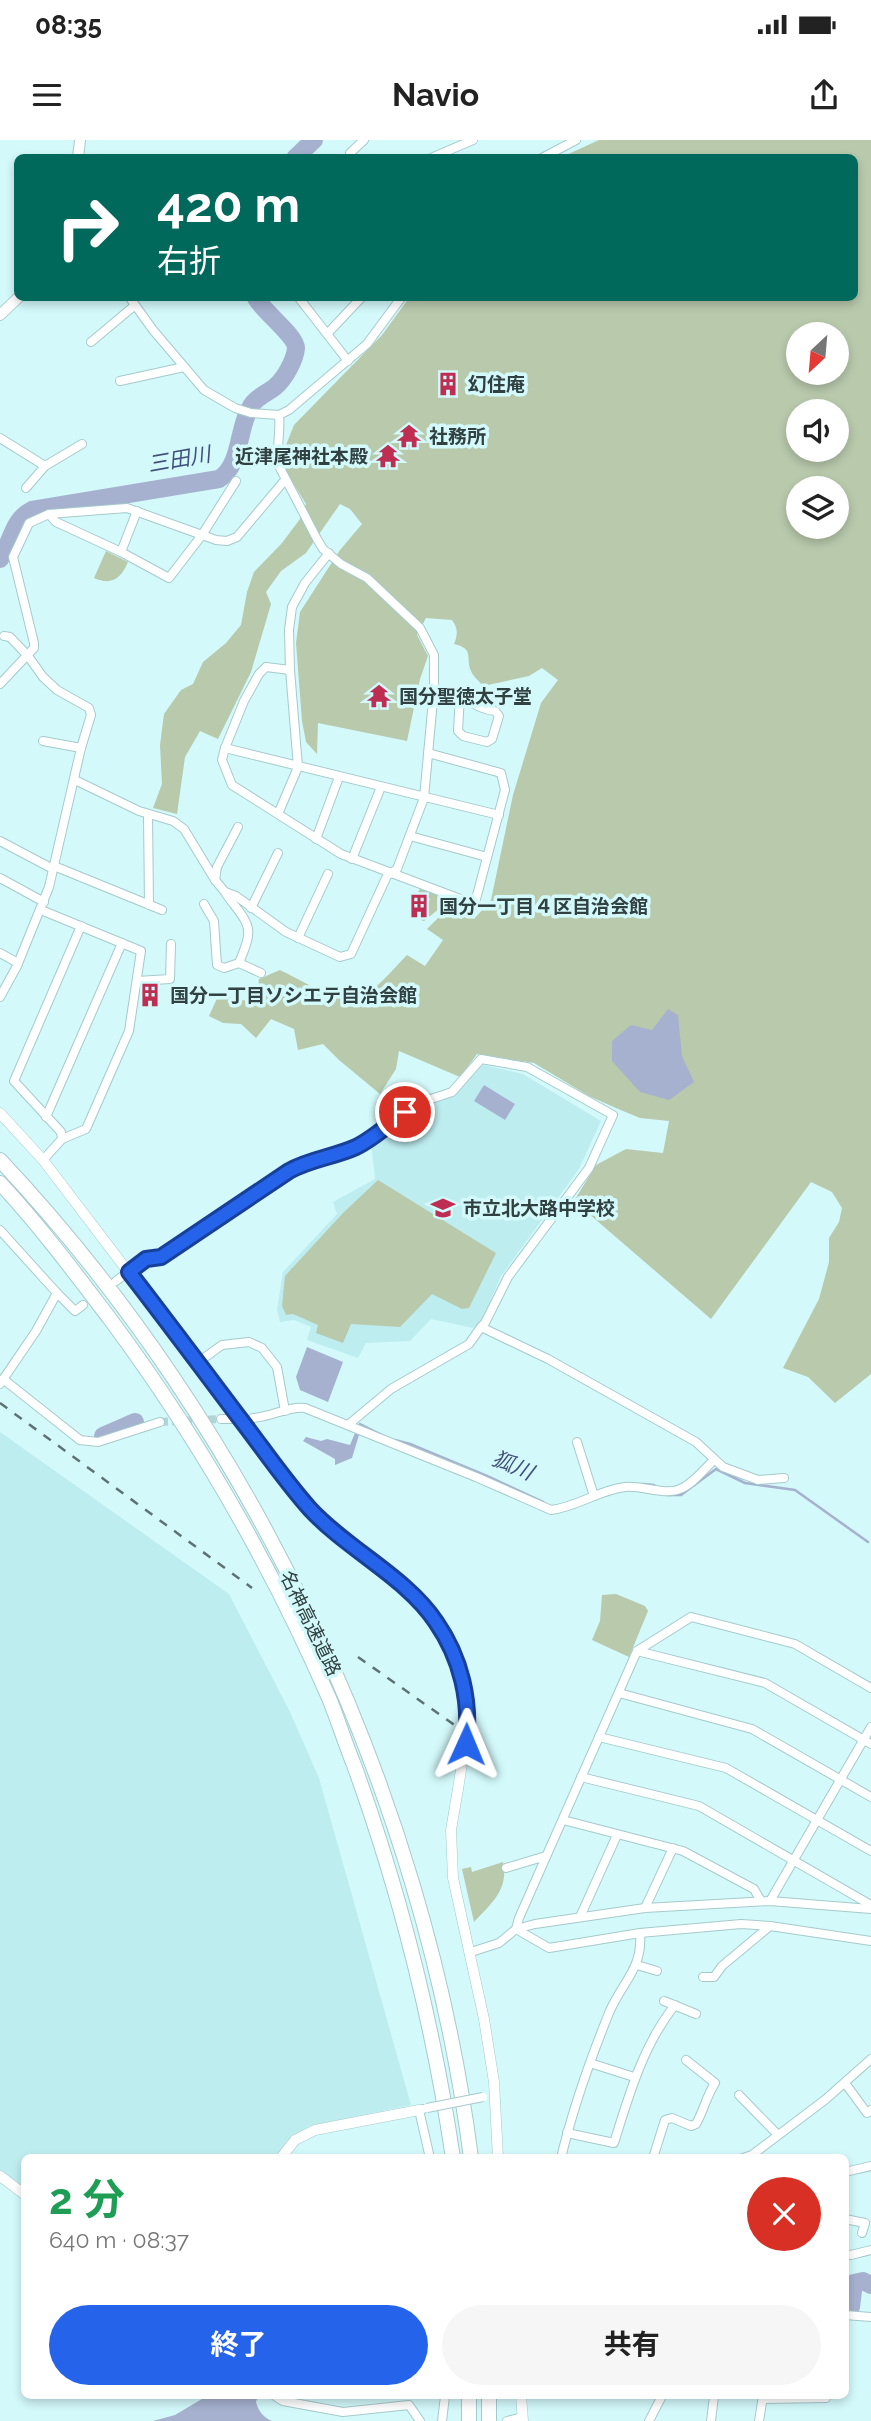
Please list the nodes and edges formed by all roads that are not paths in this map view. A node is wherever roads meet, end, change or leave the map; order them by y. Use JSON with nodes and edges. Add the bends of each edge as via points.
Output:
{"nodes":[{"id":1,"x":365,"y":140,"type":"edge"},
{"id":2,"x":473,"y":140,"type":"edge"},
{"id":3,"x":576,"y":140,"type":"edge"},
{"id":4,"x":350,"y":154,"type":"edge"},
{"id":5,"x":440,"y":154,"type":"edge"},
{"id":6,"x":550,"y":154,"type":"edge"},
{"id":7,"x":15,"y":301,"type":"edge"},
{"id":8,"x":301,"y":301,"type":"edge"},
{"id":9,"x":358,"y":301,"type":"edge"},
{"id":10,"x":399,"y":301,"type":"edge"},
{"id":11,"x":132,"y":302,"type":"edge"},
{"id":12,"x":0,"y":315,"type":"edge"},
{"id":13,"x":327,"y":334,"type":"junction"},
{"id":14,"x":91,"y":342,"type":"dead end"},
{"id":15,"x":348,"y":361,"type":"junction"},
{"id":16,"x":184,"y":367,"type":"junction"},
{"id":17,"x":120,"y":381,"type":"dead end"},
{"id":18,"x":279,"y":415,"type":"junction"},
{"id":19,"x":0,"y":438,"type":"edge"},
{"id":20,"x":82,"y":444,"type":"dead end"},
{"id":21,"x":45,"y":466,"type":"junction"},
{"id":22,"x":285,"y":480,"type":"junction"},
{"id":23,"x":236,"y":481,"type":"dead end"},
{"id":24,"x":26,"y":488,"type":"dead end"},
{"id":25,"x":137,"y":511,"type":"junction"},
{"id":26,"x":49,"y":514,"type":"junction"},
{"id":27,"x":202,"y":535,"type":"junction"},
{"id":28,"x":121,"y":552,"type":"junction"},
{"id":29,"x":329,"y":553,"type":"junction"},
{"id":30,"x":4,"y":636,"type":"dead end"},
{"id":31,"x":28,"y":656,"type":"junction"},
{"id":32,"x":290,"y":670,"type":"junction"},
{"id":33,"x":0,"y":684,"type":"edge"},
{"id":34,"x":434,"y":689,"type":"junction"},
{"id":35,"x":460,"y":695,"type":"junction"},
{"id":36,"x":43,"y":741,"type":"dead end"},
{"id":37,"x":81,"y":748,"type":"junction"},
{"id":38,"x":225,"y":748,"type":"junction"},
{"id":39,"x":428,"y":753,"type":"junction"},
{"id":40,"x":298,"y":766,"type":"junction"},
{"id":41,"x":339,"y":777,"type":"junction"},
{"id":42,"x":75,"y":780,"type":"junction"},
{"id":43,"x":381,"y":787,"type":"junction"},
{"id":44,"x":424,"y":797,"type":"junction"},
{"id":45,"x":148,"y":814,"type":"junction"},
{"id":46,"x":278,"y":814,"type":"junction"},
{"id":47,"x":499,"y":815,"type":"junction"},
{"id":48,"x":239,"y":827,"type":"dead end"},
{"id":49,"x":410,"y":836,"type":"junction"},
{"id":50,"x":316,"y":839,"type":"junction"},
{"id":51,"x":0,"y":841,"type":"edge"},
{"id":52,"x":278,"y":853,"type":"dead end"},
{"id":53,"x":487,"y":857,"type":"junction"},
{"id":54,"x":352,"y":859,"type":"junction"},
{"id":55,"x":54,"y":868,"type":"junction"},
{"id":56,"x":391,"y":873,"type":"junction"},
{"id":57,"x":328,"y":874,"type":"dead end"},
{"id":58,"x":0,"y":878,"type":"edge"},
{"id":59,"x":215,"y":880,"type":"junction"},
{"id":60,"x":225,"y":892,"type":"junction"},
{"id":61,"x":204,"y":904,"type":"dead end"},
{"id":62,"x":149,"y":905,"type":"junction"},
{"id":63,"x":42,"y":906,"type":"junction"},
{"id":64,"x":251,"y":908,"type":"junction"},
{"id":65,"x":162,"y":910,"type":"dead end"},
{"id":66,"x":81,"y":926,"type":"junction"},
{"id":67,"x":298,"y":938,"type":"junction"},
{"id":68,"x":122,"y":943,"type":"junction"},
{"id":69,"x":171,"y":944,"type":"dead end"},
{"id":70,"x":0,"y":953,"type":"edge"},
{"id":71,"x":239,"y":963,"type":"junction"},
{"id":72,"x":18,"y":964,"type":"junction"},
{"id":73,"x":261,"y":973,"type":"dead end"},
{"id":74,"x":137,"y":981,"type":"junction"},
{"id":75,"x":0,"y":997,"type":"edge"},
{"id":76,"x":0,"y":1113,"type":"edge"},
{"id":77,"x":46,"y":1116,"type":"junction"},
{"id":78,"x":62,"y":1139,"type":"junction"},
{"id":79,"x":0,"y":1160,"type":"edge"},
{"id":80,"x":43,"y":1160,"type":"junction"},
{"id":81,"x":0,"y":1183,"type":"edge"},
{"id":82,"x":0,"y":1230,"type":"edge"},
{"id":83,"x":129,"y":1272,"type":"junction"},
{"id":84,"x":116,"y":1281,"type":"dead end"},
{"id":85,"x":57,"y":1293,"type":"junction"},
{"id":86,"x":83,"y":1306,"type":"dead end"},
{"id":87,"x":481,"y":1327,"type":"junction"},
{"id":88,"x":197,"y":1363,"type":"junction"},
{"id":89,"x":2,"y":1382,"type":"edge"},
{"id":90,"x":285,"y":1411,"type":"junction"},
{"id":91,"x":253,"y":1418,"type":"dead end"},
{"id":92,"x":220,"y":1419,"type":"tunnel mouth"},
{"id":93,"x":232,"y":1419,"type":"dead end"},
{"id":94,"x":160,"y":1422,"type":"tunnel mouth"},
{"id":95,"x":348,"y":1425,"type":"junction"},
{"id":96,"x":577,"y":1442,"type":"dead end"},
{"id":97,"x":714,"y":1460,"type":"junction"},
{"id":98,"x":784,"y":1478,"type":"dead end"},
{"id":99,"x":594,"y":1496,"type":"junction"},
{"id":100,"x":637,"y":1651,"type":"junction"},
{"id":101,"x":871,"y":1688,"type":"edge"},
{"id":102,"x":619,"y":1693,"type":"junction"},
{"id":103,"x":871,"y":1727,"type":"edge"},
{"id":104,"x":599,"y":1737,"type":"junction"},
{"id":105,"x":867,"y":1742,"type":"edge"},
{"id":106,"x":581,"y":1777,"type":"junction"},
{"id":107,"x":840,"y":1780,"type":"junction"},
{"id":108,"x":871,"y":1797,"type":"edge"},
{"id":109,"x":563,"y":1820,"type":"junction"},
{"id":110,"x":817,"y":1820,"type":"junction"},
{"id":111,"x":617,"y":1835,"type":"junction"},
{"id":112,"x":673,"y":1848,"type":"junction"},
{"id":113,"x":871,"y":1851,"type":"edge"},
{"id":114,"x":546,"y":1856,"type":"junction"},
{"id":115,"x":793,"y":1861,"type":"junction"},
{"id":116,"x":506,"y":1868,"type":"dead end"},
{"id":117,"x":766,"y":1901,"type":"junction"},
{"id":118,"x":871,"y":1907,"type":"edge"},
{"id":119,"x":645,"y":1908,"type":"junction"},
{"id":120,"x":580,"y":1917,"type":"junction"},
{"id":121,"x":770,"y":1926,"type":"junction"},
{"id":122,"x":516,"y":1929,"type":"junction"},
{"id":123,"x":640,"y":1933,"type":"junction"},
{"id":124,"x":871,"y":1941,"type":"edge"},
{"id":125,"x":471,"y":1952,"type":"junction"},
{"id":126,"x":637,"y":1965,"type":"junction"},
{"id":127,"x":657,"y":1971,"type":"dead end"},
{"id":128,"x":704,"y":1977,"type":"dead end"},
{"id":129,"x":664,"y":2001,"type":"dead end"},
{"id":130,"x":675,"y":2005,"type":"junction"},
{"id":131,"x":696,"y":2014,"type":"dead end"},
{"id":132,"x":871,"y":2059,"type":"edge"},
{"id":133,"x":686,"y":2060,"type":"dead end"},
{"id":134,"x":590,"y":2063,"type":"junction"},
{"id":135,"x":634,"y":2077,"type":"junction"},
{"id":136,"x":845,"y":2083,"type":"junction"},
{"id":137,"x":495,"y":2095,"type":"junction"},
{"id":138,"x":739,"y":2095,"type":"dead end"},
{"id":139,"x":423,"y":2109,"type":"junction"},
{"id":140,"x":871,"y":2110,"type":"edge"},
{"id":141,"x":567,"y":2133,"type":"junction"},
{"id":142,"x":778,"y":2135,"type":"junction"},
{"id":143,"x":284,"y":2154,"type":"edge"},
{"id":144,"x":429,"y":2154,"type":"edge"},
{"id":145,"x":452,"y":2154,"type":"edge"},
{"id":146,"x":470,"y":2154,"type":"edge"},
{"id":147,"x":498,"y":2154,"type":"edge"},
{"id":148,"x":562,"y":2154,"type":"edge"},
{"id":149,"x":654,"y":2154,"type":"edge"},
{"id":150,"x":753,"y":2154,"type":"edge"},
{"id":151,"x":871,"y":2166,"type":"edge"},
{"id":152,"x":849,"y":2171,"type":"edge"},
{"id":153,"x":0,"y":2176,"type":"edge"},
{"id":154,"x":21,"y":2192,"type":"edge"},
{"id":155,"x":849,"y":2220,"type":"edge"},
{"id":156,"x":862,"y":2233,"type":"dead end"},
{"id":157,"x":871,"y":2250,"type":"edge"},
{"id":158,"x":849,"y":2255,"type":"edge"},
{"id":159,"x":849,"y":2315,"type":"edge"},
{"id":160,"x":871,"y":2318,"type":"edge"},
{"id":161,"x":280,"y":2399,"type":"edge"},
{"id":162,"x":445,"y":2399,"type":"edge"},
{"id":163,"x":469,"y":2399,"type":"edge"},
{"id":164,"x":489,"y":2399,"type":"edge"},
{"id":165,"x":521,"y":2399,"type":"edge"},
{"id":166,"x":660,"y":2399,"type":"edge"},
{"id":167,"x":714,"y":2399,"type":"edge"},
{"id":168,"x":763,"y":2399,"type":"edge"},
{"id":169,"x":523,"y":2419,"type":"edge"},
{"id":170,"x":420,"y":2421,"type":"edge"},
{"id":171,"x":442,"y":2421,"type":"edge"},
{"id":172,"x":469,"y":2421,"type":"edge"},
{"id":173,"x":489,"y":2421,"type":"edge"},
{"id":174,"x":507,"y":2421,"type":"edge"},
{"id":175,"x":649,"y":2421,"type":"edge"},
{"id":176,"x":711,"y":2421,"type":"edge"},
{"id":177,"x":759,"y":2421,"type":"edge"}],
"edges":[{"from":1,"to":4,"type":"street"},
{"from":2,"to":5,"type":"street"},
{"from":3,"to":6,"type":"street"},
{"from":7,"to":12,"type":"main road"},
{"from":8,"to":13,"type":"street"},
{"from":9,"to":13,"type":"street"},
{"from":10,"to":15,"type":"street","via":[[367,344]]},
{"from":11,"to":14,"type":"street"},
{"from":11,"to":16,"type":"street"},
{"from":13,"to":15,"type":"street"},
{"from":15,"to":18,"type":"street"},
{"from":16,"to":17,"type":"street"},
{"from":16,"to":18,"type":"street","via":[[204,390],[246,412]]},
{"from":18,"to":22,"type":"street","via":[[276,456]]},
{"from":19,"to":21,"type":"street"},
{"from":20,"to":21,"type":"street"},
{"from":21,"to":24,"type":"street"},
{"from":22,"to":27,"type":"street","via":[[236,537],[227,541]]},
{"from":22,"to":29,"type":"street"},
{"from":23,"to":27,"type":"street"},
{"from":25,"to":26,"type":"street","via":[[118,508]]},
{"from":25,"to":27,"type":"street"},
{"from":25,"to":28,"type":"street"},
{"from":26,"to":28,"type":"street","via":[[56,522]]},
{"from":26,"to":31,"type":"street","via":[[29,523],[13,557],[34,643]]},
{"from":27,"to":28,"type":"street","via":[[169,578]]},
{"from":29,"to":32,"type":"street","via":[[292,607]]},
{"from":29,"to":34,"type":"street","via":[[367,578],[420,628],[434,654]]},
{"from":30,"to":31,"type":"street"},
{"from":31,"to":33,"type":"street"},
{"from":31,"to":37,"type":"street","via":[[57,690],[89,708]]},
{"from":32,"to":38,"type":"street","via":[[266,667],[259,674]]},
{"from":32,"to":40,"type":"street"},
{"from":34,"to":35,"type":"street"},
{"from":34,"to":39,"type":"street"},
{"from":35,"to":35,"type":"street","via":[[499,716],[492,739],[487,742],[458,731]]},
{"from":36,"to":37,"type":"street"},
{"from":37,"to":42,"type":"street"},
{"from":38,"to":40,"type":"street"},
{"from":38,"to":46,"type":"street","via":[[222,760],[232,785]]},
{"from":39,"to":44,"type":"street"},
{"from":39,"to":47,"type":"street","via":[[501,773],[505,790]]},
{"from":40,"to":41,"type":"street"},
{"from":40,"to":46,"type":"street"},
{"from":41,"to":43,"type":"street"},
{"from":41,"to":50,"type":"street"},
{"from":42,"to":45,"type":"street"},
{"from":42,"to":55,"type":"street"},
{"from":43,"to":44,"type":"street"},
{"from":43,"to":54,"type":"street"},
{"from":44,"to":47,"type":"street"},
{"from":44,"to":49,"type":"street"},
{"from":45,"to":59,"type":"street","via":[[184,829]]},
{"from":45,"to":62,"type":"street"},
{"from":46,"to":50,"type":"street"},
{"from":47,"to":53,"type":"street"},
{"from":48,"to":59,"type":"street","via":[[217,867]]},
{"from":49,"to":53,"type":"street"},
{"from":49,"to":56,"type":"street","via":[[397,869]]},
{"from":50,"to":54,"type":"street"},
{"from":51,"to":55,"type":"street"},
{"from":52,"to":64,"type":"street"},
{"from":53,"to":56,"type":"street","via":[[476,899],[471,902]]},
{"from":54,"to":56,"type":"street"},
{"from":55,"to":62,"type":"street"},
{"from":55,"to":63,"type":"street"},
{"from":56,"to":67,"type":"street","via":[[351,954],[340,957]]},
{"from":57,"to":67,"type":"street"},
{"from":58,"to":63,"type":"street"},
{"from":59,"to":60,"type":"street"},
{"from":60,"to":64,"type":"street"},
{"from":60,"to":71,"type":"street","via":[[248,929]]},
{"from":61,"to":71,"type":"street","via":[[214,921],[217,965],[224,968]]},
{"from":62,"to":65,"type":"street"},
{"from":63,"to":66,"type":"street"},
{"from":63,"to":72,"type":"street"},
{"from":64,"to":67,"type":"street"},
{"from":66,"to":68,"type":"street"},
{"from":66,"to":77,"type":"street","via":[[14,1082]]},
{"from":68,"to":74,"type":"street","via":[[141,951]]},
{"from":68,"to":77,"type":"street"},
{"from":69,"to":74,"type":"street","via":[[170,979]]},
{"from":70,"to":72,"type":"street"},
{"from":71,"to":73,"type":"street"},
{"from":72,"to":75,"type":"street"},
{"from":74,"to":78,"type":"street","via":[[129,1031],[86,1129]]},
{"from":76,"to":80,"type":"street"},
{"from":77,"to":78,"type":"street"},
{"from":78,"to":80,"type":"street"},
{"from":79,"to":146,"type":"highway","name":"名神高速道路","via":[[101,1278],[184,1396],[235,1477],[309,1618],[376,1775],[415,1897],[444,2011]]},
{"from":80,"to":83,"type":"street"},
{"from":81,"to":145,"type":"highway","name":"名神高速道路","via":[[83,1283],[173,1409],[261,1556],[319,1678],[396,1892],[427,2018]]},
{"from":82,"to":85,"type":"street"},
{"from":83,"to":84,"type":"street"},
{"from":83,"to":87,"type":"street","via":[[146,1259],[161,1257],[304,1163],[353,1148],[419,1103],[452,1092],[481,1059],[527,1067],[613,1115],[589,1168],[509,1277]]},
{"from":83,"to":88,"type":"street"},
{"from":85,"to":86,"type":"street","via":[[75,1311]]},
{"from":85,"to":89,"type":"street"},
{"from":87,"to":95,"type":"street","via":[[469,1344],[391,1389]]},
{"from":87,"to":97,"type":"street","via":[[696,1442]]},
{"from":88,"to":90,"type":"street","via":[[222,1345],[249,1342],[262,1348],[277,1367]]},
{"from":88,"to":125,"type":"street","bridge":true,"via":[[309,1507],[426,1609],[449,1645],[464,1689],[467,1731],[451,1830],[451,1861]]},
{"from":89,"to":94,"type":"street","via":[[89,1443]]},
{"from":90,"to":91,"type":"street"},
{"from":90,"to":95,"type":"street","via":[[305,1408]]},
{"from":92,"to":93,"type":"street"},
{"from":95,"to":99,"type":"street","via":[[551,1510]]},
{"from":96,"to":99,"type":"street"},
{"from":97,"to":98,"type":"street","via":[[758,1480]]},
{"from":97,"to":99,"type":"street","via":[[682,1488],[672,1491],[624,1487]]},
{"from":100,"to":101,"type":"street","via":[[691,1617],[795,1644]]},
{"from":100,"to":102,"type":"street"},
{"from":100,"to":105,"type":"street","via":[[765,1683]]},
{"from":102,"to":104,"type":"street"},
{"from":102,"to":107,"type":"street","via":[[752,1729]]},
{"from":103,"to":105,"type":"street"},
{"from":104,"to":106,"type":"street"},
{"from":104,"to":110,"type":"street","via":[[726,1768]]},
{"from":105,"to":107,"type":"street"},
{"from":106,"to":109,"type":"street"},
{"from":106,"to":115,"type":"street","via":[[699,1806]]},
{"from":107,"to":108,"type":"street"},
{"from":107,"to":110,"type":"street"},
{"from":109,"to":111,"type":"street"},
{"from":109,"to":114,"type":"street"},
{"from":110,"to":113,"type":"street"},
{"from":110,"to":115,"type":"street"},
{"from":111,"to":112,"type":"street"},
{"from":111,"to":120,"type":"street"},
{"from":112,"to":117,"type":"street","via":[[754,1889]]},
{"from":112,"to":119,"type":"street"},
{"from":114,"to":116,"type":"street"},
{"from":114,"to":122,"type":"street"},
{"from":115,"to":117,"type":"street"},
{"from":115,"to":118,"type":"street"},
{"from":117,"to":118,"type":"street"},
{"from":117,"to":119,"type":"street"},
{"from":119,"to":120,"type":"street"},
{"from":120,"to":122,"type":"street"},
{"from":121,"to":123,"type":"street","via":[[741,1924]]},
{"from":121,"to":124,"type":"street"},
{"from":121,"to":128,"type":"street","via":[[714,1977]]},
{"from":122,"to":123,"type":"street","via":[[549,1948]]},
{"from":122,"to":125,"type":"street","via":[[499,1943]]},
{"from":123,"to":126,"type":"street"},
{"from":125,"to":137,"type":"street"},
{"from":126,"to":127,"type":"street"},
{"from":126,"to":134,"type":"street","via":[[611,2009]]},
{"from":129,"to":130,"type":"street"},
{"from":130,"to":131,"type":"street"},
{"from":130,"to":135,"type":"street"},
{"from":132,"to":136,"type":"street"},
{"from":133,"to":149,"type":"street","via":[[715,2083],[696,2124],[665,2120]]},
{"from":134,"to":135,"type":"street"},
{"from":134,"to":141,"type":"street"},
{"from":135,"to":141,"type":"street","via":[[614,2143]]},
{"from":136,"to":140,"type":"street","via":[[867,2113]]},
{"from":136,"to":142,"type":"street"},
{"from":137,"to":139,"type":"street","bridge":true},
{"from":137,"to":147,"type":"street"},
{"from":138,"to":142,"type":"street"},
{"from":139,"to":143,"type":"street","via":[[315,2130],[295,2140]]},
{"from":139,"to":144,"type":"street"},
{"from":141,"to":148,"type":"street"},
{"from":142,"to":150,"type":"street"},
{"from":151,"to":152,"type":"street"},
{"from":153,"to":154,"type":"street"},
{"from":155,"to":156,"type":"street","via":[[864,2222]]},
{"from":157,"to":158,"type":"street"},
{"from":159,"to":160,"type":"street"},
{"from":161,"to":170,"type":"street","via":[[343,2412],[409,2405]]},
{"from":162,"to":171,"type":"street"},
{"from":163,"to":172,"type":"highway"},
{"from":164,"to":173,"type":"highway"},
{"from":165,"to":169,"type":"street"},
{"from":166,"to":175,"type":"street"},
{"from":167,"to":176,"type":"street"},
{"from":168,"to":177,"type":"street"},
{"from":169,"to":174,"type":"street"}]}
